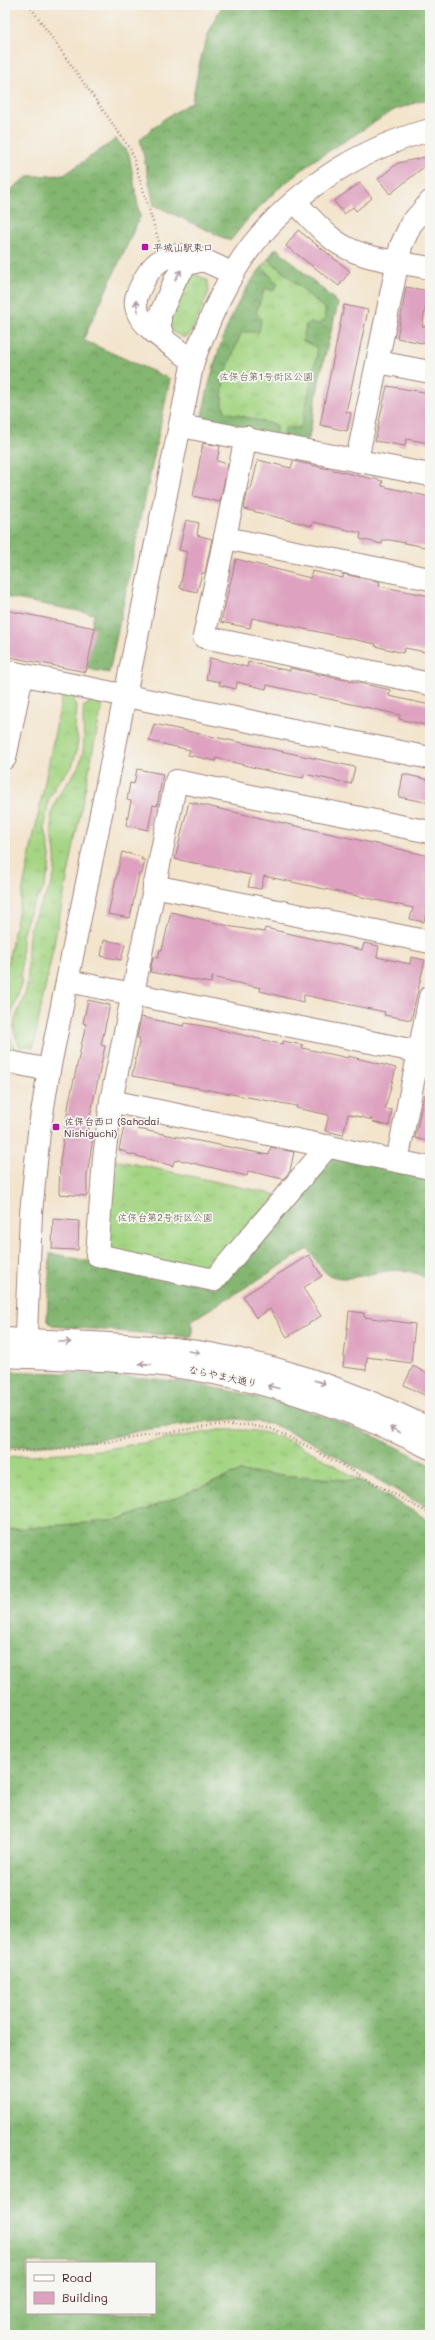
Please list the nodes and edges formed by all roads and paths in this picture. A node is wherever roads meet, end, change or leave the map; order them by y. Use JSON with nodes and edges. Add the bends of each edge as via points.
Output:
{"nodes":[{"id":1,"x":29,"y":5,"type":"edge"},
{"id":2,"x":430,"y":130,"type":"edge"},
{"id":3,"x":295,"y":202,"type":"junction"},
{"id":4,"x":430,"y":202,"type":"edge"},
{"id":5,"x":165,"y":259,"type":"junction"},
{"id":6,"x":203,"y":260,"type":"junction"},
{"id":7,"x":398,"y":261,"type":"junction"},
{"id":8,"x":430,"y":268,"type":"edge"},
{"id":9,"x":233,"y":274,"type":"junction"},
{"id":10,"x":163,"y":337,"type":"junction"},
{"id":11,"x":193,"y":361,"type":"junction"},
{"id":12,"x":378,"y":362,"type":"junction"},
{"id":13,"x":430,"y":372,"type":"edge"},
{"id":14,"x":181,"y":426,"type":"junction"},
{"id":15,"x":246,"y":437,"type":"junction"},
{"id":16,"x":357,"y":460,"type":"junction"},
{"id":17,"x":430,"y":475,"type":"edge"},
{"id":18,"x":225,"y":538,"type":"junction"},
{"id":19,"x":430,"y":579,"type":"edge"},
{"id":20,"x":13,"y":673,"type":"edge"},
{"id":21,"x":430,"y":684,"type":"edge"},
{"id":22,"x":126,"y":696,"type":"junction"},
{"id":23,"x":5,"y":758,"type":"edge"},
{"id":24,"x":430,"y":758,"type":"edge"},
{"id":25,"x":430,"y":832,"type":"edge"},
{"id":26,"x":154,"y":886,"type":"junction"},
{"id":27,"x":430,"y":942,"type":"edge"},
{"id":28,"x":68,"y":981,"type":"junction"},
{"id":29,"x":132,"y":994,"type":"junction"},
{"id":30,"x":430,"y":997,"type":"edge"},
{"id":31,"x":424,"y":1053,"type":"edge"},
{"id":32,"x":5,"y":1060,"type":"edge"},
{"id":33,"x":49,"y":1070,"type":"junction"},
{"id":34,"x":111,"y":1101,"type":"junction"},
{"id":35,"x":328,"y":1146,"type":"junction"},
{"id":36,"x":397,"y":1161,"type":"junction"},
{"id":37,"x":430,"y":1168,"type":"edge"},
{"id":38,"x":15,"y":1348,"type":"edge"},
{"id":39,"x":430,"y":1429,"type":"edge"},
{"id":40,"x":430,"y":1448,"type":"edge"},
{"id":41,"x":5,"y":1452,"type":"edge"},
{"id":42,"x":430,"y":1514,"type":"edge"}],
"edges":[{"from":1,"to":5,"type":"path","via":[[132,150],[143,195]]},
{"from":2,"to":3,"type":"street","via":[[364,154],[340,167]]},
{"from":3,"to":7,"type":"street","via":[[330,237],[344,246],[366,256]]},
{"from":3,"to":9,"type":"street","via":[[257,238]]},
{"from":4,"to":7,"type":"street","via":[[411,224],[401,246]]},
{"from":5,"to":6,"type":"street","via":[[182,254]]},
{"from":10,"to":5,"type":"street","one_way":true,"via":[[143,322],[135,305],[136,296],[147,272]]},
{"from":6,"to":9,"type":"street"},
{"from":10,"to":6,"type":"street","one_way":true,"via":[[160,315],[176,278],[187,264]]},
{"from":7,"to":8,"type":"street"},
{"from":7,"to":12,"type":"street"},
{"from":9,"to":11,"type":"street","via":[[210,318]]},
{"from":10,"to":11,"type":"street"},
{"from":11,"to":14,"type":"street"},
{"from":12,"to":13,"type":"street"},
{"from":12,"to":16,"type":"street"},
{"from":14,"to":15,"type":"street"},
{"from":14,"to":22,"type":"street"},
{"from":15,"to":16,"type":"street"},
{"from":15,"to":18,"type":"street"},
{"from":16,"to":17,"type":"street"},
{"from":18,"to":19,"type":"street"},
{"from":18,"to":21,"type":"street","via":[[204,637]]},
{"from":20,"to":22,"type":"street"},
{"from":20,"to":23,"type":"street"},
{"from":22,"to":24,"type":"street"},
{"from":22,"to":28,"type":"street"},
{"from":25,"to":26,"type":"street","via":[[176,780]]},
{"from":26,"to":27,"type":"street"},
{"from":26,"to":29,"type":"street"},
{"from":28,"to":29,"type":"street"},
{"from":28,"to":33,"type":"street"},
{"from":29,"to":31,"type":"street"},
{"from":29,"to":34,"type":"street"},
{"from":30,"to":31,"type":"street"},
{"from":31,"to":36,"type":"street"},
{"from":32,"to":33,"type":"street"},
{"from":33,"to":38,"type":"street","via":[[39,1132]]},
{"from":34,"to":35,"type":"street"},
{"from":34,"to":35,"type":"street","via":[[97,1255],[214,1280]]},
{"from":35,"to":36,"type":"street"},
{"from":36,"to":37,"type":"street"},
{"from":38,"to":39,"type":"street","name":"ならやま大通り","one_way":true,"via":[[175,1349],[254,1363],[325,1384],[380,1405]]},
{"from":40,"to":38,"type":"street","name":"ならやま大通り","one_way":true,"via":[[344,1409],[282,1389],[224,1375]]},
{"from":41,"to":42,"type":"path","via":[[69,1448],[215,1425],[249,1425],[272,1429],[310,1447]]}]}
